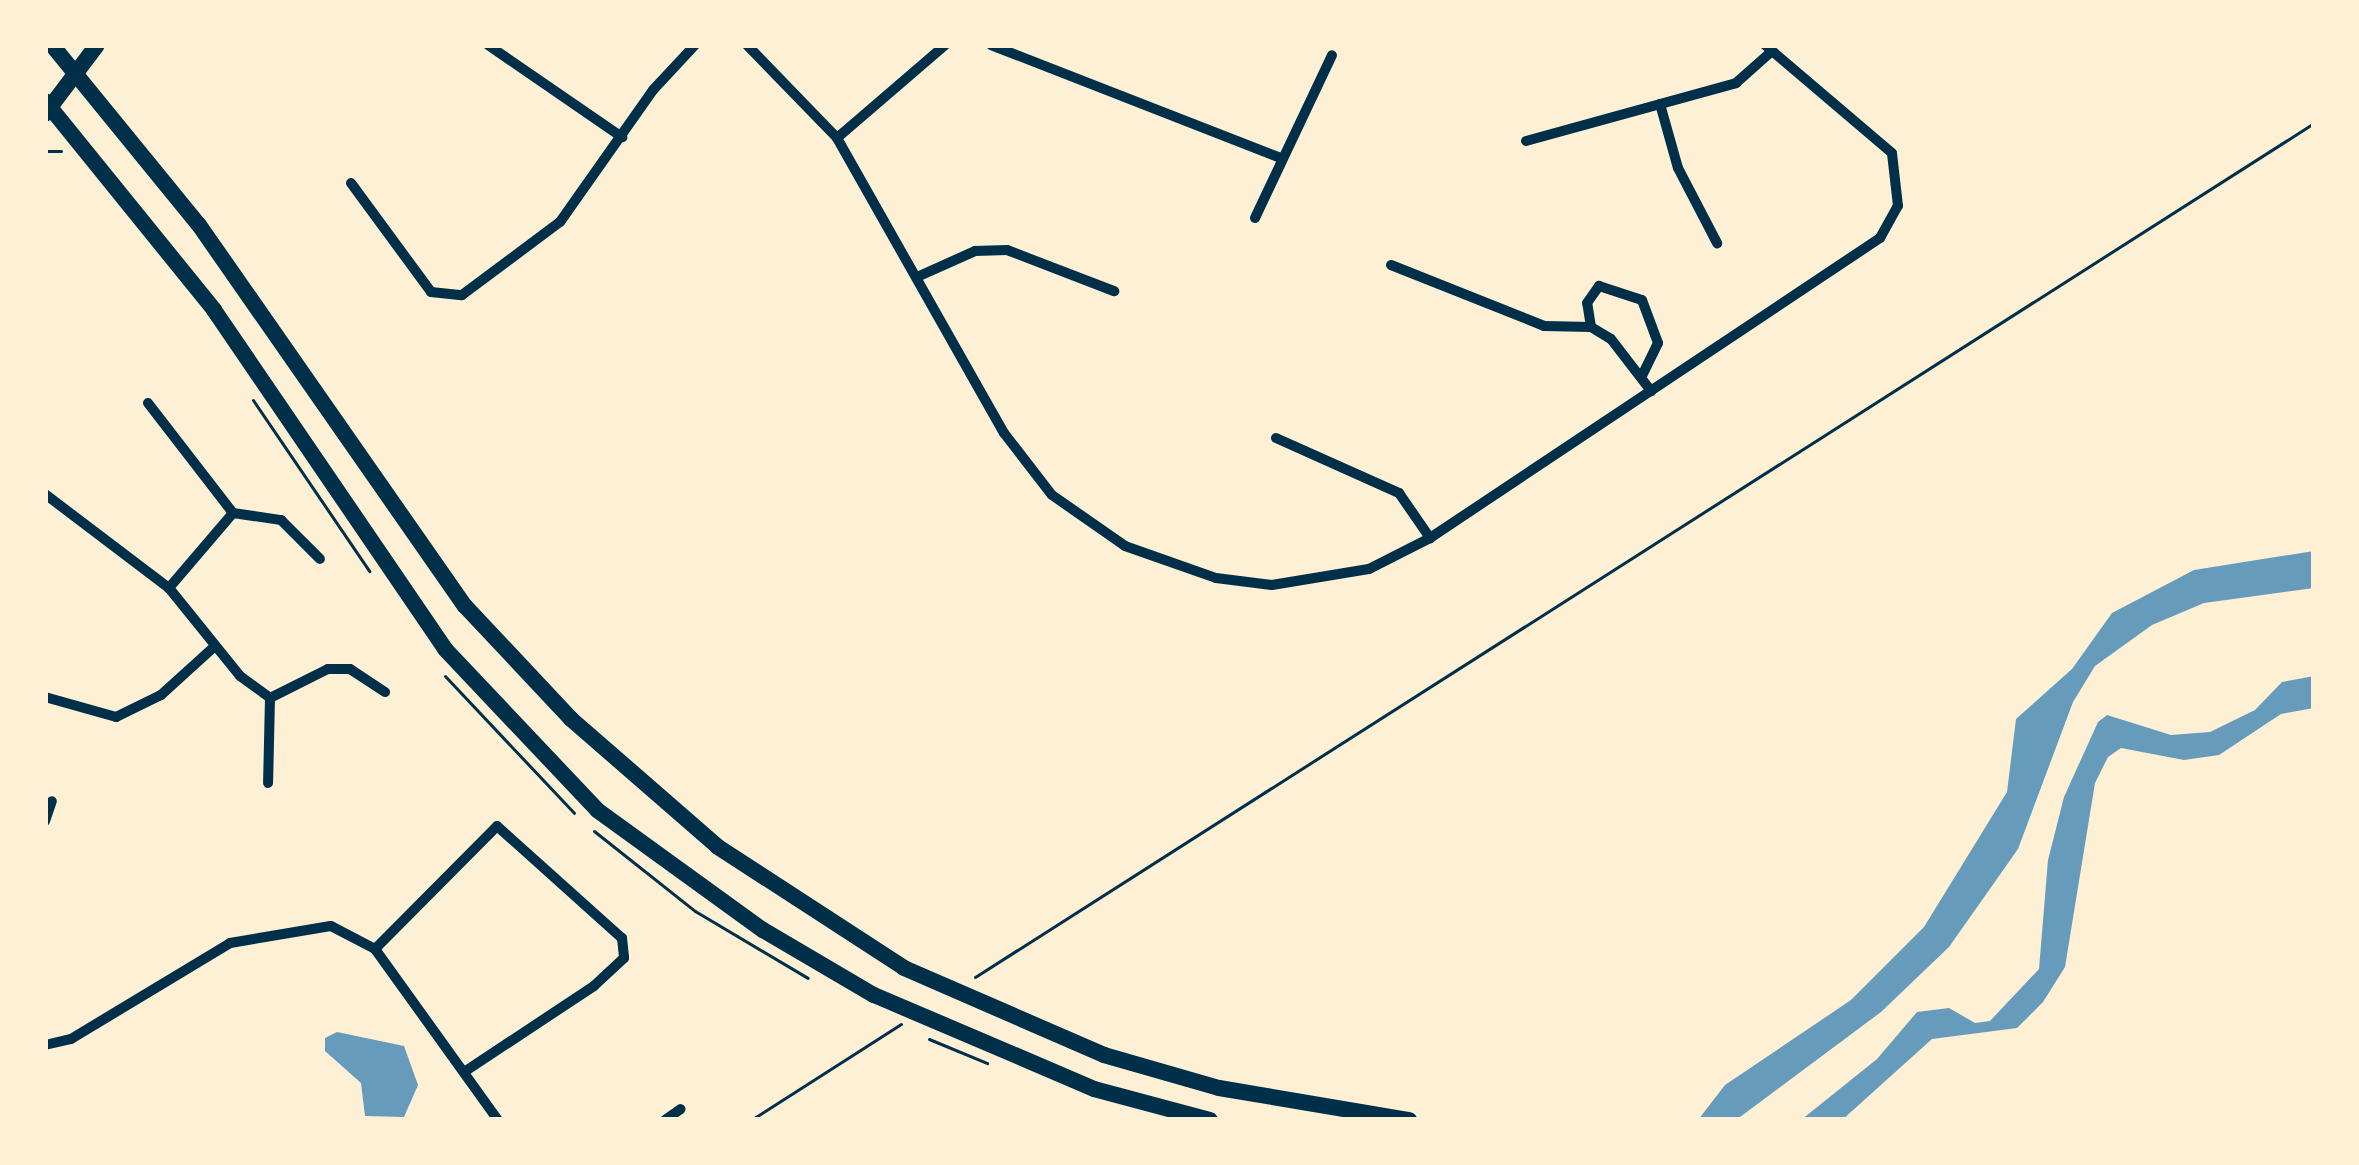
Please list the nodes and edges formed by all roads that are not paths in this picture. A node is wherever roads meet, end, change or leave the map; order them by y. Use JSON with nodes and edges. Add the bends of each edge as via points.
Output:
{"nodes":[{"id":1,"x":52,"y":45,"type":"edge"},
{"id":2,"x":97,"y":45,"type":"edge"},
{"id":3,"x":488,"y":45,"type":"edge"},
{"id":4,"x":695,"y":45,"type":"edge"},
{"id":5,"x":945,"y":45,"type":"edge"},
{"id":6,"x":992,"y":45,"type":"edge"},
{"id":7,"x":754,"y":47,"type":"edge"},
{"id":8,"x":1768,"y":48,"type":"edge"},
{"id":9,"x":1332,"y":55,"type":"dead end"},
{"id":10,"x":76,"y":72,"type":"junction"},
{"id":11,"x":1660,"y":104,"type":"junction"},
{"id":12,"x":47,"y":107,"type":"edge"},
{"id":13,"x":622,"y":137,"type":"junction"},
{"id":14,"x":837,"y":138,"type":"junction"},
{"id":15,"x":1526,"y":141,"type":"dead end"},
{"id":16,"x":1281,"y":158,"type":"junction"},
{"id":17,"x":351,"y":183,"type":"dead end"},
{"id":18,"x":1256,"y":218,"type":"dead end"},
{"id":19,"x":1718,"y":243,"type":"dead end"},
{"id":20,"x":1391,"y":265,"type":"dead end"},
{"id":21,"x":917,"y":277,"type":"junction"},
{"id":22,"x":1114,"y":291,"type":"dead end"},
{"id":23,"x":1591,"y":326,"type":"junction"},
{"id":24,"x":1642,"y":376,"type":"junction"},
{"id":25,"x":1651,"y":391,"type":"junction"},
{"id":26,"x":148,"y":403,"type":"dead end"},
{"id":27,"x":1276,"y":438,"type":"dead end"},
{"id":28,"x":45,"y":494,"type":"edge"},
{"id":29,"x":233,"y":513,"type":"junction"},
{"id":30,"x":1430,"y":538,"type":"junction"},
{"id":31,"x":320,"y":560,"type":"dead end"},
{"id":32,"x":169,"y":589,"type":"junction"},
{"id":33,"x":214,"y":647,"type":"junction"},
{"id":34,"x":385,"y":692,"type":"dead end"},
{"id":35,"x":45,"y":697,"type":"edge"},
{"id":36,"x":270,"y":698,"type":"junction"},
{"id":37,"x":268,"y":783,"type":"dead end"},
{"id":38,"x":52,"y":801,"type":"dead end"},
{"id":39,"x":45,"y":821,"type":"edge"},
{"id":40,"x":375,"y":949,"type":"junction"},
{"id":41,"x":45,"y":1045,"type":"edge"},
{"id":42,"x":464,"y":1072,"type":"junction"},
{"id":43,"x":681,"y":1109,"type":"dead end"},
{"id":44,"x":498,"y":1120,"type":"edge"},
{"id":45,"x":665,"y":1120,"type":"edge"},
{"id":46,"x":1210,"y":1120,"type":"edge"},
{"id":47,"x":1409,"y":1120,"type":"edge"}],
"edges":[{"from":1,"to":10,"type":"main road"},
{"from":2,"to":10,"type":"main road"},
{"from":3,"to":13,"type":"street"},
{"from":4,"to":13,"type":"street"},
{"from":5,"to":14,"type":"street"},
{"from":6,"to":16,"type":"street"},
{"from":7,"to":14,"type":"street"},
{"from":8,"to":11,"type":"street","via":[[1736,83]]},
{"from":8,"to":25,"type":"street","via":[[1892,153],[1892,223],[1811,289]]},
{"from":9,"to":16,"type":"street"},
{"from":10,"to":12,"type":"main road"},
{"from":10,"to":47,"type":"main road","via":[[199,225],[390,507],[499,645],[718,847],[904,968],[993,1010],[1219,1088]]},
{"from":11,"to":15,"type":"street"},
{"from":11,"to":19,"type":"street","via":[[1678,168]]},
{"from":12,"to":46,"type":"main road","via":[[214,310],[407,597],[518,733],[634,841],[874,995],[1094,1089]]},
{"from":13,"to":17,"type":"street","via":[[560,222],[447,299],[431,292]]},
{"from":14,"to":21,"type":"street"},
{"from":16,"to":18,"type":"street"},
{"from":20,"to":23,"type":"street","via":[[1544,326]]},
{"from":21,"to":22,"type":"street","via":[[975,250],[1007,250]]},
{"from":21,"to":30,"type":"street","via":[[1027,464],[1066,508],[1125,546],[1216,578],[1300,584],[1369,569]]},
{"from":23,"to":24,"type":"street"},
{"from":23,"to":24,"type":"street","via":[[1587,303],[1599,286],[1642,300],[1658,343]]},
{"from":24,"to":25,"type":"street"},
{"from":25,"to":30,"type":"street"},
{"from":26,"to":29,"type":"street"},
{"from":27,"to":30,"type":"street","via":[[1399,493]]},
{"from":28,"to":32,"type":"street"},
{"from":29,"to":31,"type":"street","via":[[281,520]]},
{"from":29,"to":32,"type":"street"},
{"from":32,"to":33,"type":"street"},
{"from":33,"to":35,"type":"street","via":[[161,694],[116,717]]},
{"from":33,"to":36,"type":"street"},
{"from":34,"to":36,"type":"street","via":[[350,669],[328,669]]},
{"from":36,"to":37,"type":"street"},
{"from":38,"to":39,"type":"street"},
{"from":40,"to":41,"type":"street","via":[[331,926],[230,943],[71,1039]]},
{"from":40,"to":42,"type":"street"},
{"from":40,"to":42,"type":"street","via":[[497,826],[622,938],[624,958]]},
{"from":42,"to":44,"type":"street"},
{"from":43,"to":45,"type":"street"}]}
